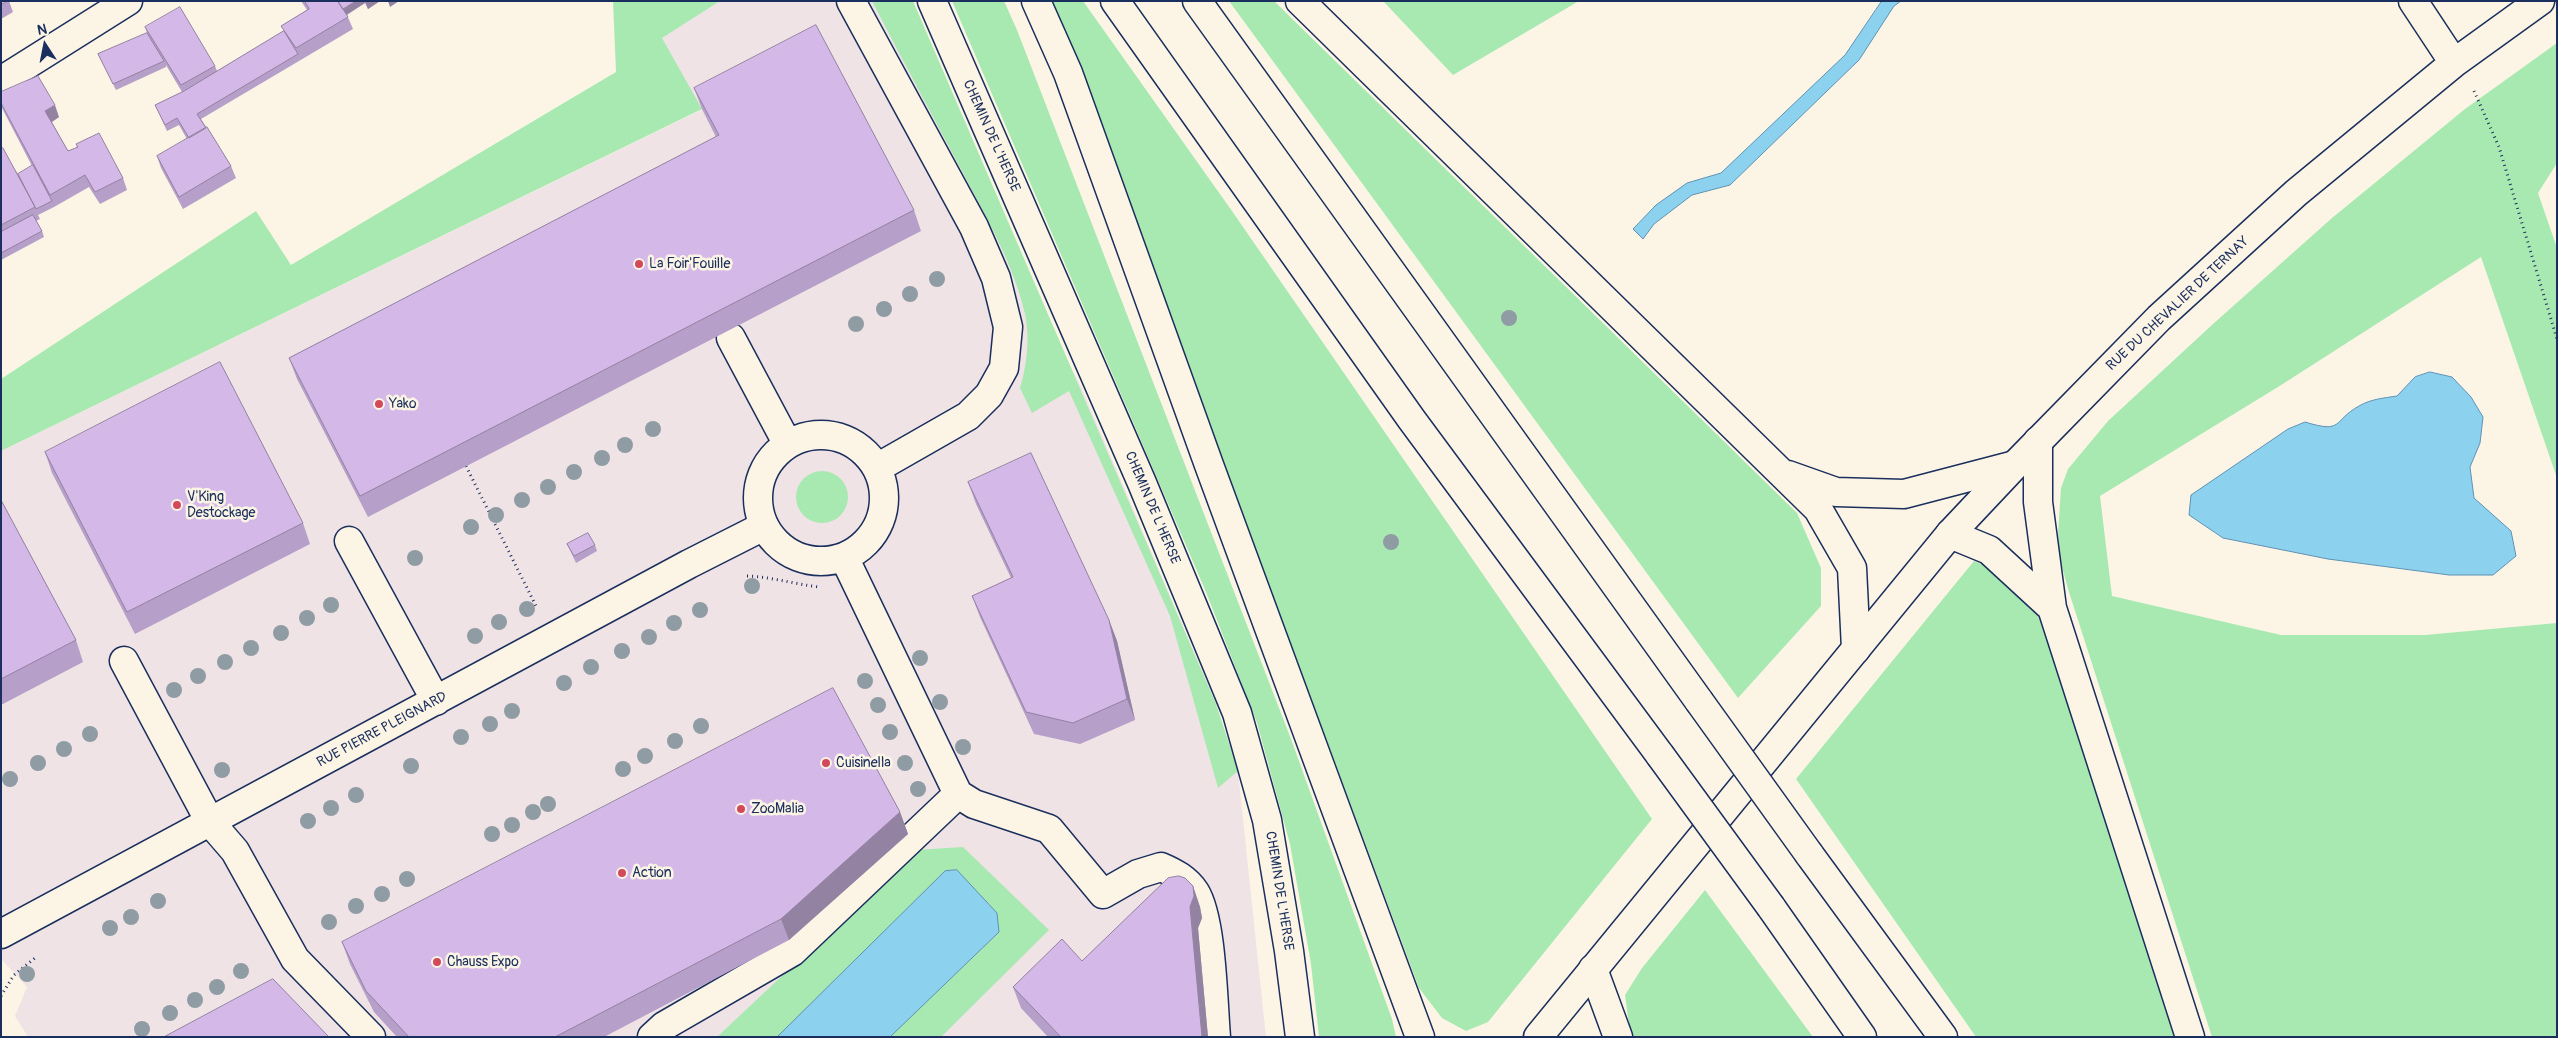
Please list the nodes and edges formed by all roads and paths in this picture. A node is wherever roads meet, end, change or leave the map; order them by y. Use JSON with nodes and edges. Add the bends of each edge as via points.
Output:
{"nodes":[{"id":1,"x":128,"y":1,"type":"edge"},
{"id":2,"x":852,"y":1,"type":"edge"},
{"id":3,"x":932,"y":1,"type":"edge"},
{"id":4,"x":1036,"y":1,"type":"edge"},
{"id":5,"x":1115,"y":1,"type":"edge"},
{"id":6,"x":1197,"y":1,"type":"edge"},
{"id":7,"x":1300,"y":1,"type":"edge"},
{"id":8,"x":2413,"y":1,"type":"edge"},
{"id":9,"x":2540,"y":1,"type":"edge"},
{"id":10,"x":2454,"y":64,"type":"junction"},
{"id":11,"x":1,"y":81,"type":"edge"},
{"id":12,"x":731,"y":338,"type":"edge"},
{"id":13,"x":2557,"y":339,"type":"edge"},
{"id":14,"x":2038,"y":441,"type":"junction"},
{"id":15,"x":787,"y":443,"type":"junction"},
{"id":16,"x":2014,"y":465,"type":"junction"},
{"id":17,"x":466,"y":466,"type":"edge"},
{"id":18,"x":877,"y":468,"type":"junction"},
{"id":19,"x":1781,"y":473,"type":"junction"},
{"id":20,"x":764,"y":526,"type":"junction"},
{"id":21,"x":1950,"y":534,"type":"junction"},
{"id":22,"x":349,"y":541,"type":"dead end"},
{"id":23,"x":844,"y":557,"type":"junction"},
{"id":24,"x":739,"y":576,"type":"dead end"},
{"id":25,"x":826,"y":590,"type":"dead end"},
{"id":26,"x":2052,"y":608,"type":"junction"},
{"id":27,"x":547,"y":640,"type":"junction"},
{"id":28,"x":1856,"y":648,"type":"junction"},
{"id":29,"x":124,"y":661,"type":"dead end"},
{"id":30,"x":436,"y":701,"type":"junction"},
{"id":31,"x":958,"y":794,"type":"junction"},
{"id":32,"x":210,"y":822,"type":"junction"},
{"id":33,"x":1,"y":934,"type":"edge"},
{"id":34,"x":36,"y":958,"type":"dead end"},
{"id":35,"x":1593,"y":969,"type":"junction"},
{"id":36,"x":1,"y":996,"type":"edge"},
{"id":37,"x":1410,"y":1011,"type":"junction"},
{"id":38,"x":658,"y":1031,"type":"edge"},
{"id":39,"x":371,"y":1037,"type":"edge"},
{"id":40,"x":1216,"y":1037,"type":"edge"},
{"id":41,"x":1300,"y":1037,"type":"edge"},
{"id":42,"x":1420,"y":1037,"type":"edge"},
{"id":43,"x":1435,"y":1037,"type":"edge"},
{"id":44,"x":1538,"y":1037,"type":"edge"},
{"id":45,"x":1618,"y":1037,"type":"edge"},
{"id":46,"x":1862,"y":1037,"type":"edge"},
{"id":47,"x":1942,"y":1037,"type":"edge"},
{"id":48,"x":2190,"y":1037,"type":"edge"}],
"edges":[{"from":1,"to":11,"type":"main road"},
{"from":2,"to":18,"type":"main road","via":[[974,227],[996,278],[1008,327],[1004,368],[989,394],[968,416]]},
{"from":3,"to":41,"type":"main road","name":"CHEMIN DE L'HERSE","via":[[1142,483],[1237,713],[1267,820]]},
{"from":4,"to":37,"type":"main road","via":[[1068,73]]},
{"from":5,"to":46,"type":"main road","bridge":true,"via":[[1412,420],[1771,907]]},
{"from":6,"to":47,"type":"main road","bridge":true},
{"from":7,"to":19,"type":"main road"},
{"from":8,"to":10,"type":"main road"},
{"from":9,"to":10,"type":"main road","name":"RUE DU CHEVALIER DE TERNAY"},
{"from":10,"to":13,"type":"path","via":[[2479,98],[2499,146]]},
{"from":10,"to":14,"type":"main road","name":"RUE DU CHEVALIER DE TERNAY","via":[[2296,194],[2159,318]]},
{"from":12,"to":15,"type":"main road"},
{"from":14,"to":16,"type":"main road","name":"RUE DU CHEVALIER DE TERNAY"},
{"from":14,"to":26,"type":"main road","via":[[2038,502]]},
{"from":15,"to":18,"type":"main road","via":[[827,435],[848,440],[865,451]]},
{"from":15,"to":20,"type":"main road","via":[[763,471],[758,489],[758,508]]},
{"from":16,"to":19,"type":"main road","via":[[1904,494],[1836,492]]},
{"from":16,"to":21,"type":"main road","name":"RUE DU CHEVALIER DE TERNAY"},
{"from":17,"to":27,"type":"path","via":[[540,614]]},
{"from":18,"to":23,"type":"main road","via":[[884,488],[883,510],[876,530],[862,546]]},
{"from":19,"to":28,"type":"main road","via":[[1818,509],[1852,568]]},
{"from":20,"to":23,"type":"main road","via":[[775,542],[790,553],[825,561]]},
{"from":20,"to":27,"type":"main road","name":"RUE PIERRE PLEIGNARD"},
{"from":21,"to":26,"type":"main road","via":[[1989,550]]},
{"from":21,"to":28,"type":"main road","name":"RUE DU CHEVALIER DE TERNAY"},
{"from":22,"to":30,"type":"main road"},
{"from":23,"to":31,"type":"main road"},
{"from":24,"to":25,"type":"path","via":[[770,577]]},
{"from":26,"to":48,"type":"main road"},
{"from":27,"to":30,"type":"main road","name":"RUE PIERRE PLEIGNARD"},
{"from":28,"to":35,"type":"main road","name":"RUE DU CHEVALIER DE TERNAY"},
{"from":29,"to":32,"type":"main road"},
{"from":30,"to":32,"type":"main road","name":"RUE PIERRE PLEIGNARD"},
{"from":31,"to":38,"type":"main road","via":[[792,952]]},
{"from":31,"to":40,"type":"main road","via":[[974,804],[1049,828],[1103,894],[1138,874],[1161,867],[1180,876],[1195,892],[1205,914]]},
{"from":32,"to":33,"type":"main road","name":"RUE PIERRE PLEIGNARD"},
{"from":32,"to":39,"type":"main road","via":[[235,851],[295,959]]},
{"from":34,"to":36,"type":"path","via":[[14,975]]},
{"from":35,"to":44,"type":"main road","name":"RUE DU CHEVALIER DE TERNAY"},
{"from":35,"to":45,"type":"main road"},
{"from":37,"to":42,"type":"main road"},
{"from":37,"to":43,"type":"main road"}]}
